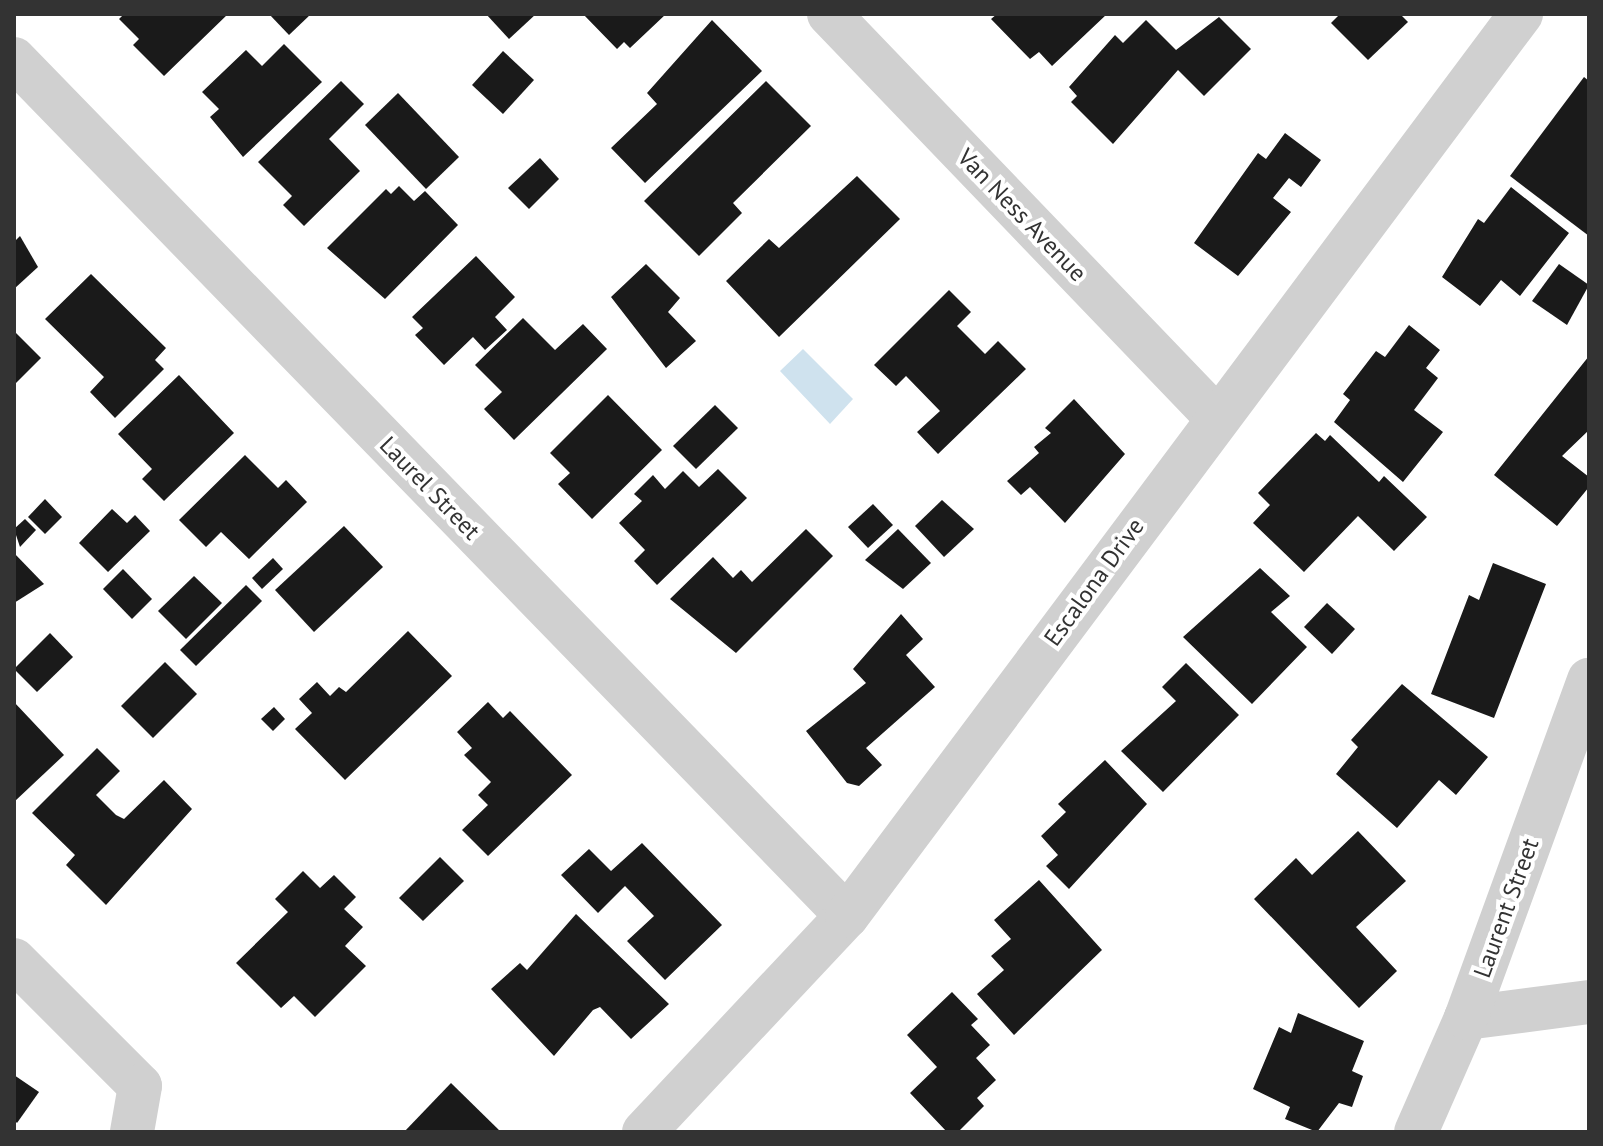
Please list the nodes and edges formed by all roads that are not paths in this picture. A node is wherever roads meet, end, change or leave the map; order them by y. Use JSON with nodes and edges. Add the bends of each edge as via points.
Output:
{"nodes":[{"id":1,"x":829,"y":14,"type":"edge"},
{"id":2,"x":1521,"y":14,"type":"edge"},
{"id":3,"x":14,"y":59,"type":"edge"},
{"id":4,"x":1216,"y":417,"type":"junction"},
{"id":5,"x":1589,"y":680,"type":"edge"},
{"id":6,"x":847,"y":916,"type":"junction"},
{"id":7,"x":14,"y":960,"type":"edge"},
{"id":8,"x":1589,"y":1002,"type":"edge"},
{"id":9,"x":1466,"y":1018,"type":"junction"},
{"id":10,"x":134,"y":1129,"type":"edge"},
{"id":11,"x":644,"y":1132,"type":"edge"},
{"id":12,"x":1416,"y":1132,"type":"edge"}],
"edges":[{"from":1,"to":4,"type":"street","name":"Van Ness Avenue"},
{"from":2,"to":4,"type":"street","name":"Escalona Drive"},
{"from":3,"to":6,"type":"street","name":"Laurel Street"},
{"from":4,"to":6,"type":"street","name":"Escalona Drive"},
{"from":5,"to":9,"type":"street","name":"Laurent Street"},
{"from":6,"to":11,"type":"street","name":"Escalona Drive"},
{"from":7,"to":10,"type":"street","via":[[140,1086]]},
{"from":8,"to":9,"type":"street"},
{"from":9,"to":12,"type":"street","name":"Laurent Street"}]}
